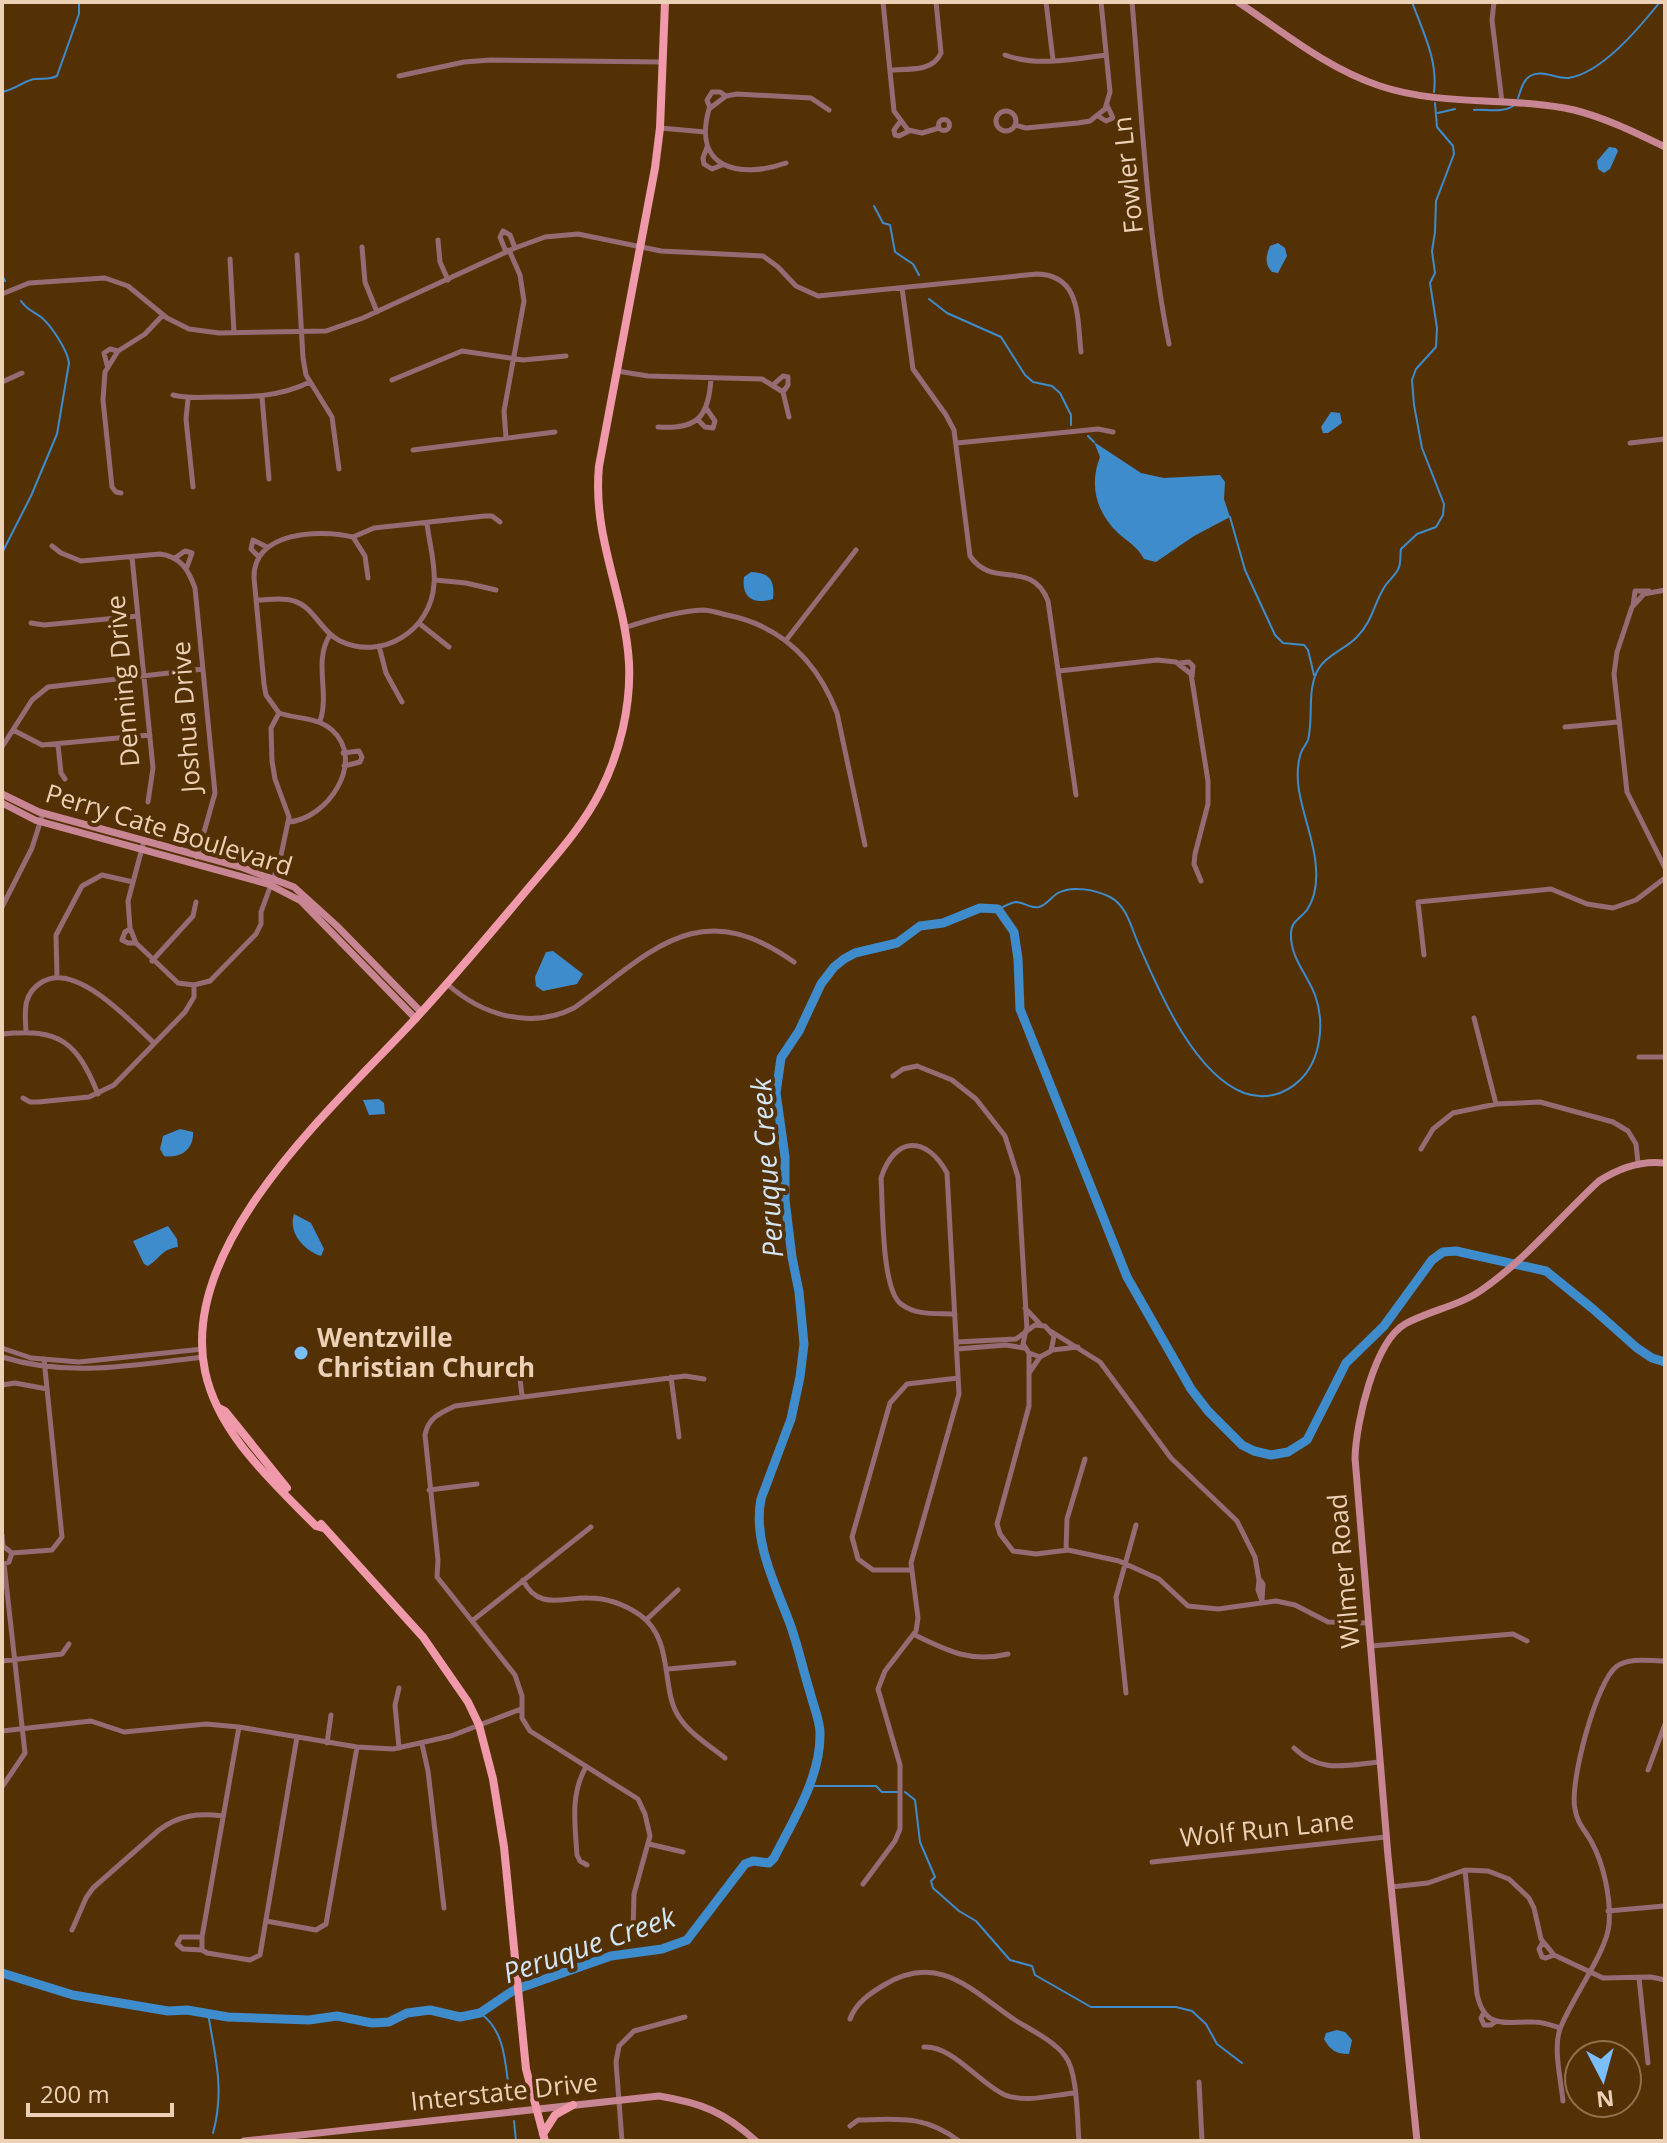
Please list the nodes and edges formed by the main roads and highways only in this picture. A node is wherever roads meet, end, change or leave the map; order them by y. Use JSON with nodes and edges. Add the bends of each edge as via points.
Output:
{"nodes":[{"id":1,"x":665,"y":2,"type":"edge"},
{"id":2,"x":573,"y":2105,"type":"road end"},
{"id":3,"x":544,"y":2137,"type":"edge"}],
"edges":[{"from":1,"to":3,"type":"main road","via":[[655,168],[597,493],[629,664],[616,753],[579,828],[447,984],[333,1105],[232,1235],[208,1298],[203,1353],[219,1408],[423,1637],[479,1725],[498,1806],[528,2078]]},
{"from":2,"to":3,"type":"main road","via":[[555,2115]]}]}
